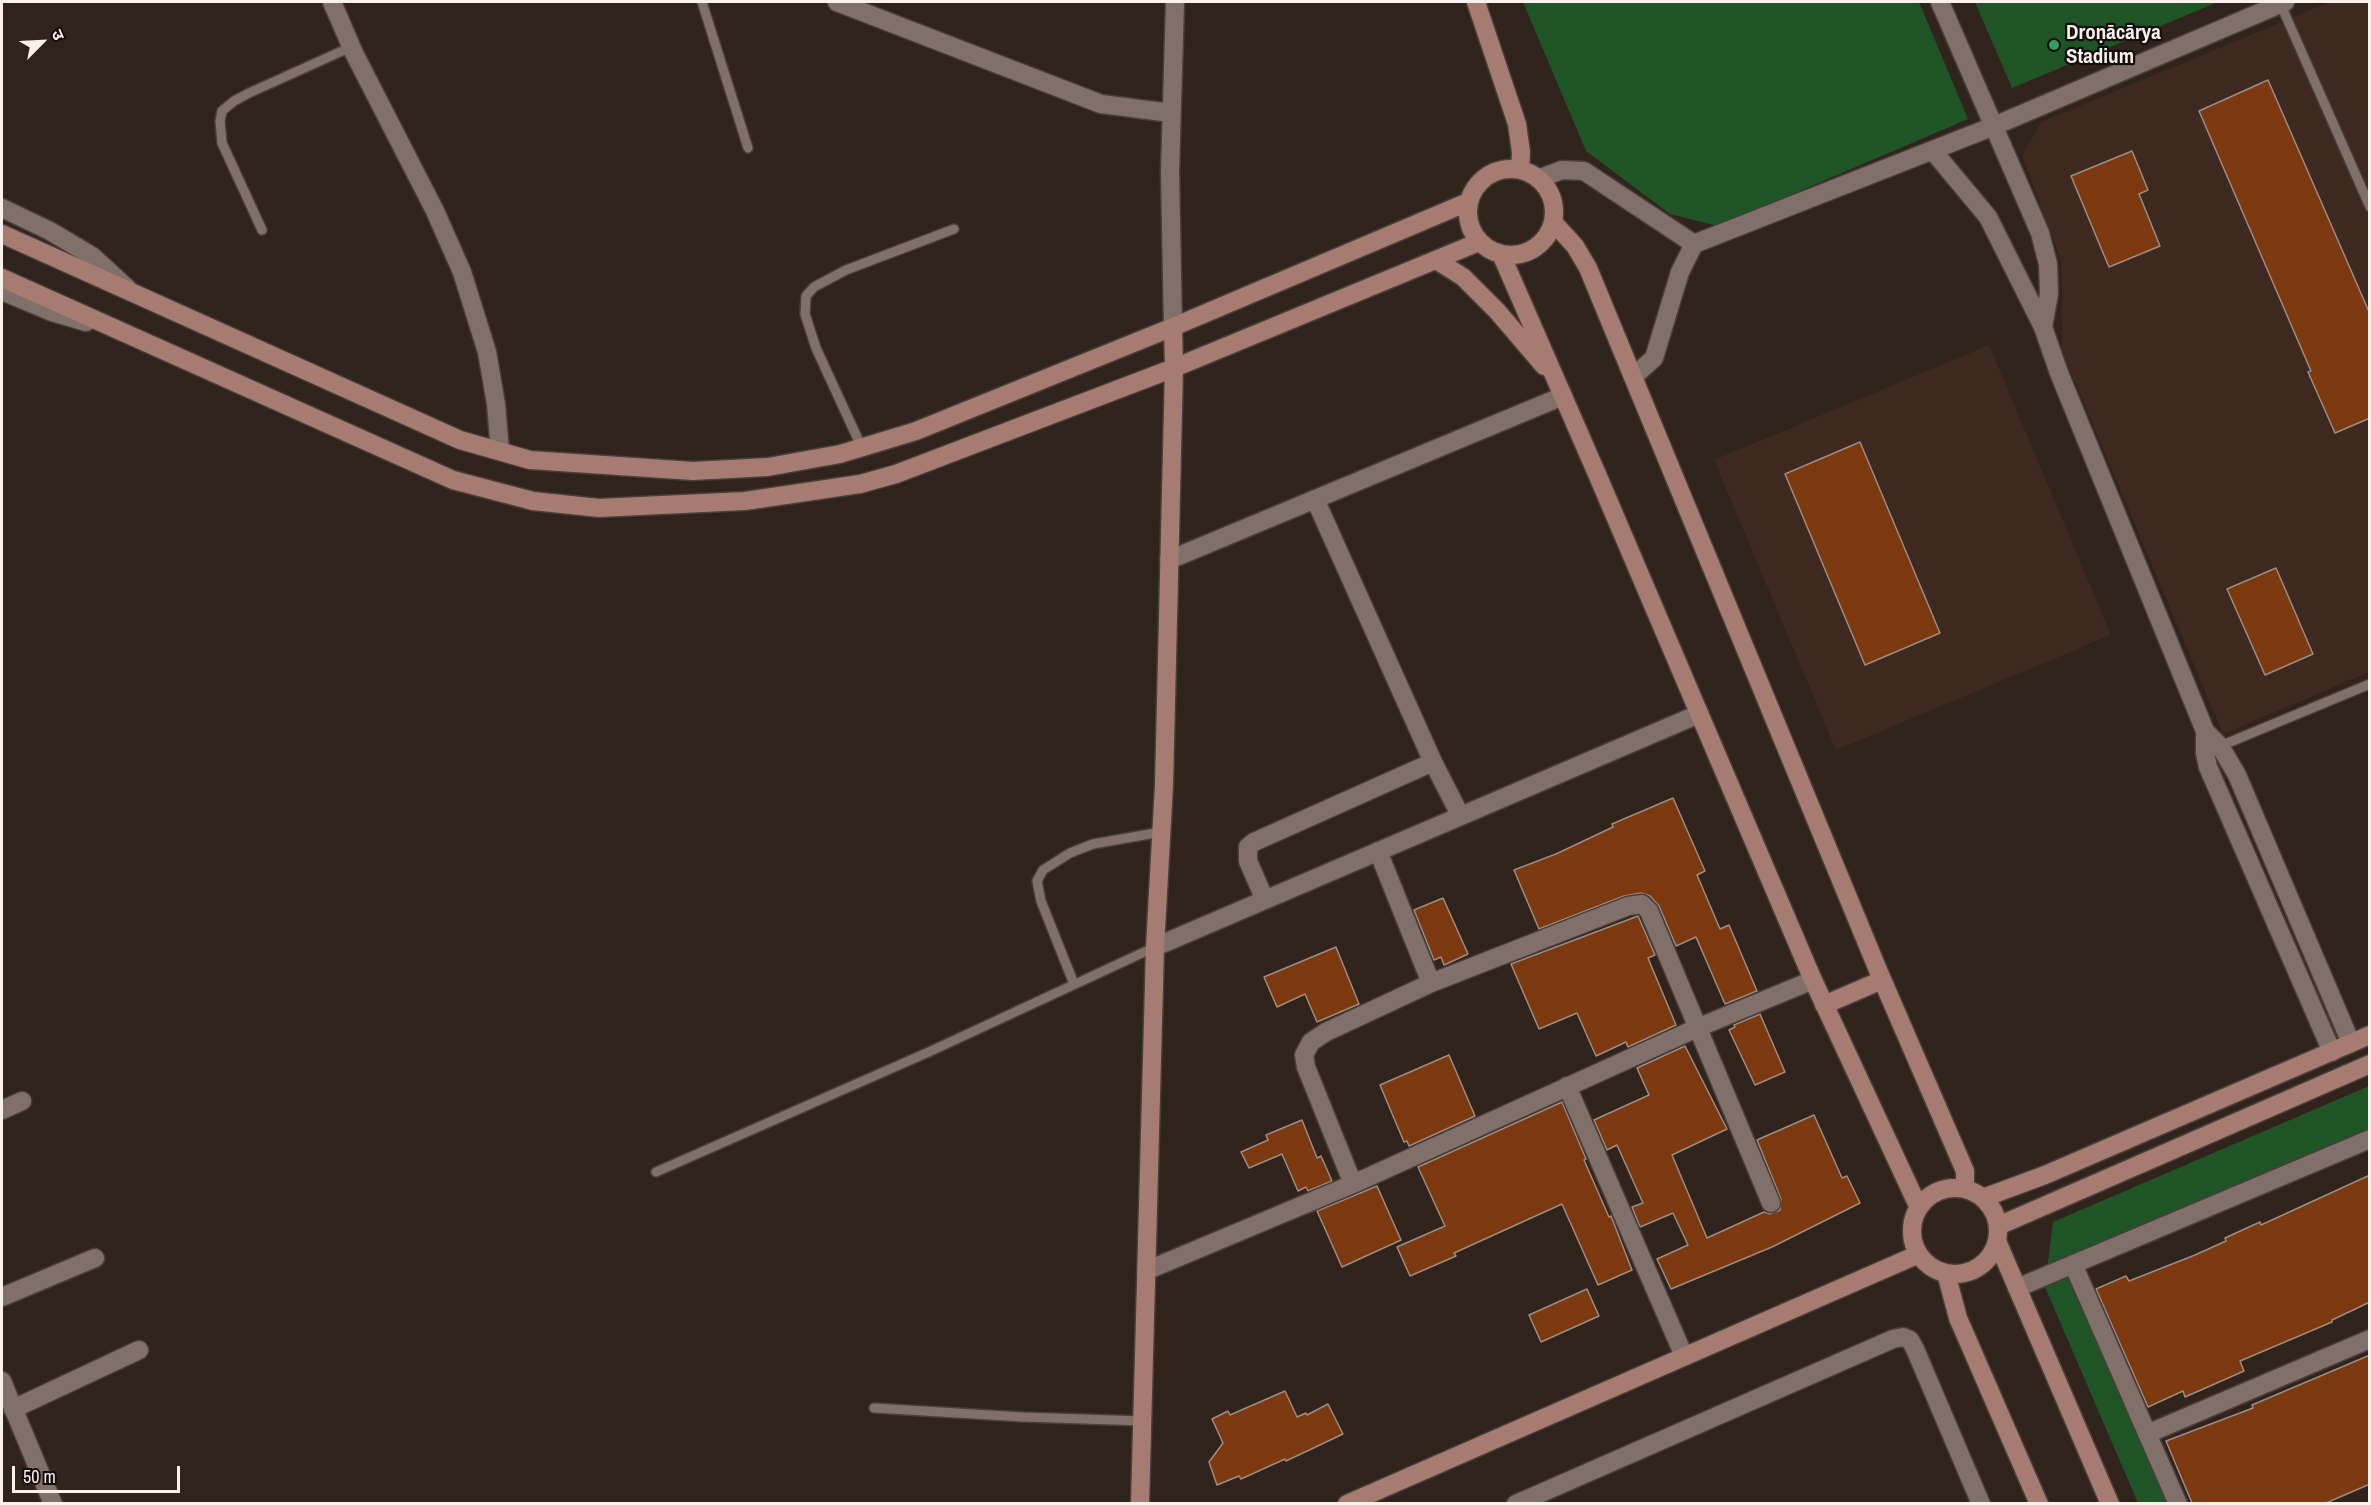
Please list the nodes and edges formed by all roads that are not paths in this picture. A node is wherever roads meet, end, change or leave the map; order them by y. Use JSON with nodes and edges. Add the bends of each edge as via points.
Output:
{"nodes":[{"id":1,"x":332,"y":2,"type":"edge"},
{"id":2,"x":702,"y":2,"type":"edge"},
{"id":3,"x":837,"y":2,"type":"edge"},
{"id":4,"x":1175,"y":2,"type":"edge"},
{"id":5,"x":1476,"y":2,"type":"edge"},
{"id":6,"x":1940,"y":2,"type":"edge"},
{"id":7,"x":2283,"y":2,"type":"edge"},
{"id":8,"x":351,"y":47,"type":"junction"},
{"id":9,"x":1172,"y":113,"type":"junction"},
{"id":10,"x":1994,"y":126,"type":"junction"},
{"id":11,"x":748,"y":148,"type":"dead end"},
{"id":12,"x":1934,"y":151,"type":"junction"},
{"id":13,"x":1520,"y":170,"type":"junction"},
{"id":14,"x":1538,"y":178,"type":"junction"},
{"id":15,"x":1468,"y":202,"type":"junction"},
{"id":16,"x":2370,"y":207,"type":"edge"},
{"id":17,"x":2,"y":208,"type":"edge"},
{"id":18,"x":1553,"y":222,"type":"junction"},
{"id":19,"x":954,"y":229,"type":"dead end"},
{"id":20,"x":262,"y":230,"type":"dead end"},
{"id":21,"x":2,"y":234,"type":"edge"},
{"id":22,"x":1479,"y":242,"type":"junction"},
{"id":23,"x":1694,"y":244,"type":"junction"},
{"id":24,"x":1501,"y":254,"type":"junction"},
{"id":25,"x":1436,"y":260,"type":"junction"},
{"id":26,"x":2,"y":278,"type":"edge"},
{"id":27,"x":2,"y":291,"type":"edge"},
{"id":28,"x":131,"y":292,"type":"junction"},
{"id":29,"x":1173,"y":327,"type":"junction"},
{"id":30,"x":2043,"y":327,"type":"junction"},
{"id":31,"x":125,"y":334,"type":"junction"},
{"id":32,"x":1174,"y":368,"type":"junction"},
{"id":33,"x":1633,"y":377,"type":"junction"},
{"id":34,"x":1555,"y":378,"type":"junction"},
{"id":35,"x":1563,"y":396,"type":"junction"},
{"id":36,"x":862,"y":448,"type":"junction"},
{"id":37,"x":500,"y":451,"type":"junction"},
{"id":38,"x":1315,"y":499,"type":"junction"},
{"id":39,"x":1169,"y":560,"type":"junction"},
{"id":40,"x":2370,"y":684,"type":"edge"},
{"id":41,"x":1699,"y":714,"type":"junction"},
{"id":42,"x":2212,"y":749,"type":"junction"},
{"id":43,"x":1433,"y":762,"type":"junction"},
{"id":44,"x":1460,"y":816,"type":"junction"},
{"id":45,"x":1161,"y":832,"type":"junction"},
{"id":46,"x":1378,"y":851,"type":"junction"},
{"id":47,"x":1265,"y":900,"type":"junction"},
{"id":48,"x":1155,"y":947,"type":"junction"},
{"id":49,"x":1813,"y":980,"type":"junction"},
{"id":50,"x":1882,"y":980,"type":"junction"},
{"id":51,"x":1431,"y":983,"type":"junction"},
{"id":52,"x":1074,"y":984,"type":"junction"},
{"id":53,"x":1824,"y":1005,"type":"junction"},
{"id":54,"x":1697,"y":1028,"type":"junction"},
{"id":55,"x":2370,"y":1035,"type":"edge"},
{"id":56,"x":2351,"y":1043,"type":"junction"},
{"id":57,"x":2332,"y":1052,"type":"junction"},
{"id":58,"x":2370,"y":1064,"type":"edge"},
{"id":59,"x":1567,"y":1086,"type":"junction"},
{"id":60,"x":22,"y":1101,"type":"dead end"},
{"id":61,"x":2,"y":1110,"type":"edge"},
{"id":62,"x":2370,"y":1139,"type":"edge"},
{"id":63,"x":656,"y":1172,"type":"dead end"},
{"id":64,"x":1353,"y":1184,"type":"junction"},
{"id":65,"x":1965,"y":1189,"type":"junction"},
{"id":66,"x":1983,"y":1198,"type":"junction"},
{"id":67,"x":1771,"y":1203,"type":"dead end"},
{"id":68,"x":1919,"y":1208,"type":"junction"},
{"id":69,"x":1998,"y":1234,"type":"junction"},
{"id":70,"x":1919,"y":1254,"type":"junction"},
{"id":71,"x":95,"y":1258,"type":"dead end"},
{"id":72,"x":2073,"y":1264,"type":"junction"},
{"id":73,"x":1148,"y":1270,"type":"junction"},
{"id":74,"x":1946,"y":1274,"type":"junction"},
{"id":75,"x":2017,"y":1288,"type":"junction"},
{"id":76,"x":2,"y":1297,"type":"edge"},
{"id":77,"x":2370,"y":1340,"type":"edge"},
{"id":78,"x":139,"y":1350,"type":"dead end"},
{"id":79,"x":1684,"y":1356,"type":"junction"},
{"id":80,"x":2,"y":1381,"type":"edge"},
{"id":81,"x":873,"y":1408,"type":"dead end"},
{"id":82,"x":13,"y":1409,"type":"junction"},
{"id":83,"x":1143,"y":1421,"type":"junction"},
{"id":84,"x":2147,"y":1434,"type":"junction"},
{"id":85,"x":53,"y":1503,"type":"edge"},
{"id":86,"x":1140,"y":1503,"type":"edge"},
{"id":87,"x":1347,"y":1503,"type":"edge"},
{"id":88,"x":1516,"y":1503,"type":"edge"},
{"id":89,"x":1981,"y":1503,"type":"edge"},
{"id":90,"x":2039,"y":1503,"type":"edge"},
{"id":91,"x":2110,"y":1503,"type":"edge"},
{"id":92,"x":2178,"y":1503,"type":"edge"}],
"edges":[{"from":1,"to":8,"type":"street"},
{"from":2,"to":11,"type":"lane"},
{"from":3,"to":9,"type":"street","via":[[1101,104]]},
{"from":4,"to":9,"type":"street"},
{"from":5,"to":13,"type":"main road","via":[[1517,124]]},
{"from":6,"to":10,"type":"street"},
{"from":7,"to":10,"type":"street"},
{"from":7,"to":16,"type":"lane"},
{"from":8,"to":20,"type":"lane","via":[[249,93],[222,111],[222,143]]},
{"from":8,"to":37,"type":"street","via":[[462,272],[488,352]]},
{"from":9,"to":29,"type":"street"},
{"from":10,"to":12,"type":"street"},
{"from":10,"to":30,"type":"street","via":[[2040,232],[2048,264],[2049,294]]},
{"from":12,"to":23,"type":"street"},
{"from":12,"to":30,"type":"street","via":[[1988,217]]},
{"from":13,"to":14,"type":"main road"},
{"from":13,"to":15,"type":"main road","via":[[1493,172],[1482,179]]},
{"from":14,"to":18,"type":"main road","via":[[1551,198]]},
{"from":14,"to":23,"type":"street","via":[[1562,171],[1584,171]]},
{"from":15,"to":22,"type":"main road","via":[[1467,216]]},
{"from":15,"to":29,"type":"main road"},
{"from":17,"to":28,"type":"street","via":[[92,256]]},
{"from":18,"to":24,"type":"main road","via":[[1544,239],[1528,252]]},
{"from":18,"to":33,"type":"main road","via":[[1588,268]]},
{"from":19,"to":36,"type":"lane","via":[[846,270],[814,287],[806,296],[805,314],[816,348]]},
{"from":21,"to":28,"type":"main road"},
{"from":22,"to":24,"type":"main road"},
{"from":22,"to":25,"type":"main road"},
{"from":23,"to":33,"type":"street","via":[[1680,272],[1654,358]]},
{"from":24,"to":34,"type":"main road"},
{"from":25,"to":32,"type":"main road"},
{"from":25,"to":34,"type":"main road","via":[[1463,277]]},
{"from":26,"to":31,"type":"main road"},
{"from":27,"to":31,"type":"street","via":[[52,312]]},
{"from":28,"to":37,"type":"main road","via":[[460,440]]},
{"from":29,"to":32,"type":"main road"},
{"from":29,"to":36,"type":"main road","via":[[916,431]]},
{"from":30,"to":42,"type":"street"},
{"from":31,"to":32,"type":"main road","via":[[453,480],[533,501],[599,507],[745,501],[861,484]]},
{"from":32,"to":39,"type":"main road"},
{"from":33,"to":50,"type":"main road"},
{"from":34,"to":35,"type":"main road"},
{"from":35,"to":38,"type":"street"},
{"from":35,"to":41,"type":"main road"},
{"from":36,"to":37,"type":"main road","via":[[768,467],[693,471],[530,460]]},
{"from":38,"to":39,"type":"street"},
{"from":38,"to":43,"type":"street"},
{"from":39,"to":45,"type":"main road"},
{"from":40,"to":42,"type":"lane"},
{"from":41,"to":44,"type":"street"},
{"from":41,"to":49,"type":"main road"},
{"from":42,"to":56,"type":"street","via":[[2237,775]]},
{"from":42,"to":57,"type":"street","via":[[2208,767]]},
{"from":43,"to":44,"type":"street"},
{"from":43,"to":47,"type":"street","via":[[1254,842],[1248,847],[1248,861]]},
{"from":44,"to":46,"type":"street"},
{"from":45,"to":48,"type":"main road"},
{"from":45,"to":52,"type":"lane","via":[[1093,844],[1042,870],[1037,881],[1041,901]]},
{"from":46,"to":47,"type":"street"},
{"from":46,"to":51,"type":"street"},
{"from":47,"to":48,"type":"street"},
{"from":48,"to":52,"type":"lane"},
{"from":48,"to":73,"type":"main road"},
{"from":49,"to":53,"type":"main road"},
{"from":49,"to":54,"type":"street"},
{"from":50,"to":53,"type":"main road"},
{"from":50,"to":65,"type":"main road","via":[[1965,1171]]},
{"from":51,"to":54,"type":"street","via":[[1641,904],[1648,911]]},
{"from":51,"to":64,"type":"street","via":[[1326,1032],[1311,1042],[1304,1055]]},
{"from":52,"to":63,"type":"lane"},
{"from":53,"to":68,"type":"main road"},
{"from":54,"to":59,"type":"street"},
{"from":54,"to":67,"type":"street"},
{"from":55,"to":56,"type":"main road"},
{"from":56,"to":57,"type":"main road"},
{"from":57,"to":66,"type":"main road"},
{"from":58,"to":69,"type":"main road"},
{"from":59,"to":64,"type":"street"},
{"from":59,"to":79,"type":"street"},
{"from":60,"to":61,"type":"street"},
{"from":62,"to":72,"type":"street"},
{"from":64,"to":73,"type":"street"},
{"from":65,"to":66,"type":"main road"},
{"from":65,"to":68,"type":"main road","via":[[1932,1194]]},
{"from":66,"to":69,"type":"main road","via":[[1992,1208]]},
{"from":68,"to":70,"type":"main road","via":[[1913,1222],[1913,1239]]},
{"from":69,"to":74,"type":"main road","via":[[1992,1255],[1978,1268]]},
{"from":69,"to":75,"type":"main road"},
{"from":70,"to":74,"type":"main road","via":[[1931,1267]]},
{"from":70,"to":79,"type":"main road"},
{"from":71,"to":76,"type":"street"},
{"from":72,"to":75,"type":"street"},
{"from":72,"to":84,"type":"street"},
{"from":73,"to":83,"type":"main road"},
{"from":74,"to":90,"type":"main road","via":[[1958,1318]]},
{"from":75,"to":91,"type":"main road"},
{"from":77,"to":84,"type":"street"},
{"from":78,"to":82,"type":"street"},
{"from":79,"to":87,"type":"main road"},
{"from":80,"to":82,"type":"street"},
{"from":81,"to":83,"type":"lane"},
{"from":82,"to":85,"type":"street"},
{"from":83,"to":86,"type":"main road"},
{"from":84,"to":92,"type":"street"},
{"from":88,"to":89,"type":"street","via":[[1903,1337],[1916,1349]]}]}
